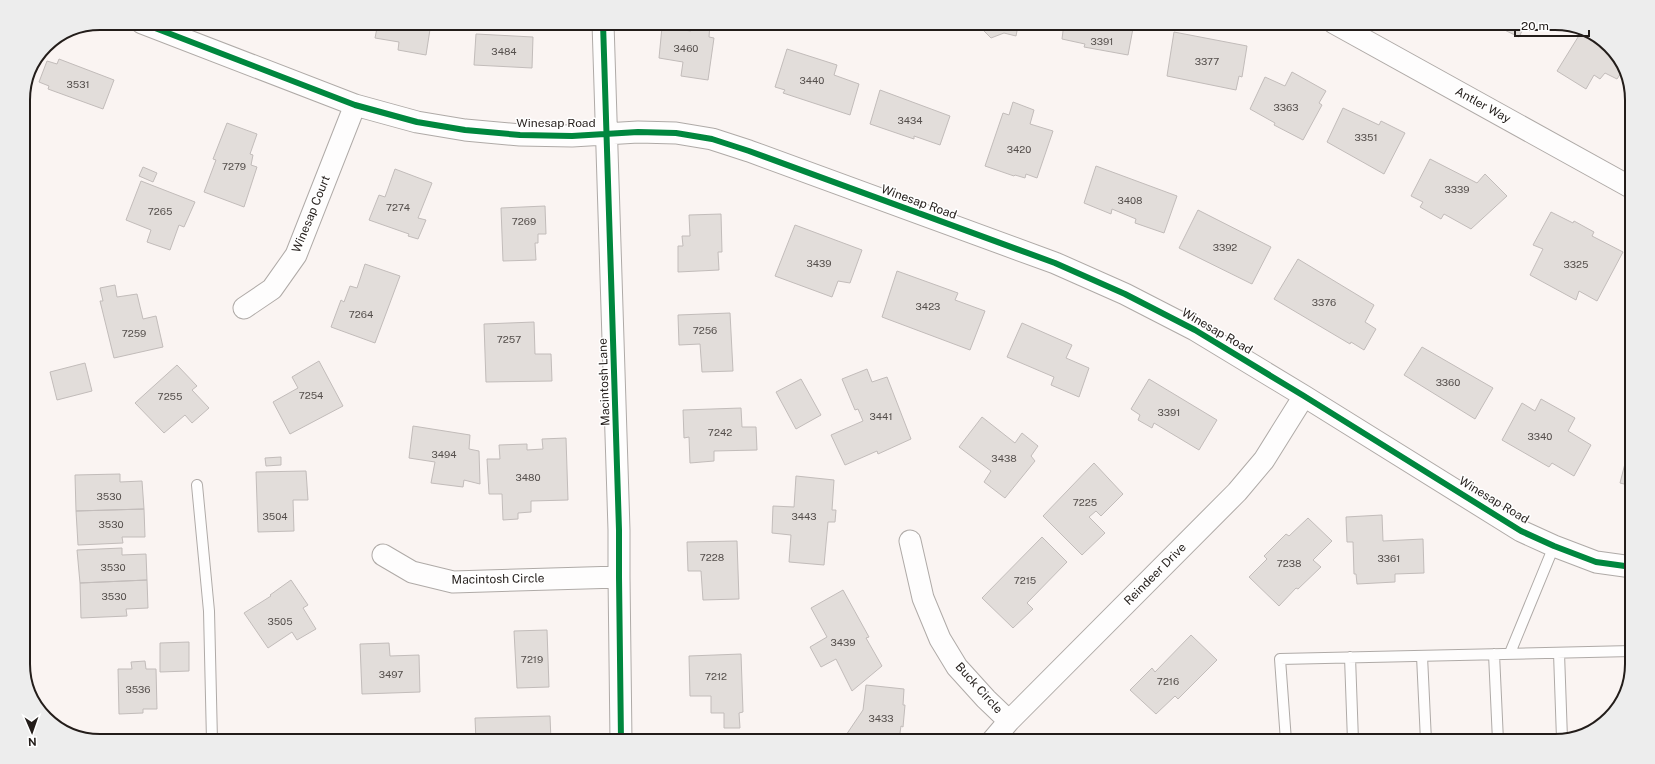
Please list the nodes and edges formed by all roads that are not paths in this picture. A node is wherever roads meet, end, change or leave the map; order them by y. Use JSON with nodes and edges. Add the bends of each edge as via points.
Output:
{"nodes":[{"id":1,"x":160,"y":30,"type":"edge"},
{"id":2,"x":603,"y":30,"type":"edge"},
{"id":3,"x":1347,"y":30,"type":"edge"},
{"id":4,"x":354,"y":105,"type":"junction"},
{"id":5,"x":608,"y":133,"type":"junction"},
{"id":6,"x":1625,"y":184,"type":"edge"},
{"id":7,"x":244,"y":308,"type":"dead end"},
{"id":8,"x":1304,"y":396,"type":"junction"},
{"id":9,"x":197,"y":485,"type":"dead end"},
{"id":10,"x":910,"y":541,"type":"dead end"},
{"id":11,"x":1554,"y":546,"type":"junction"},
{"id":12,"x":383,"y":555,"type":"dead end"},
{"id":13,"x":1625,"y":566,"type":"edge"},
{"id":14,"x":619,"y":577,"type":"junction"},
{"id":15,"x":1625,"y":651,"type":"edge"},
{"id":16,"x":1559,"y":653,"type":"junction"},
{"id":17,"x":1494,"y":654,"type":"junction"},
{"id":18,"x":1510,"y":654,"type":"junction"},
{"id":19,"x":1422,"y":656,"type":"junction"},
{"id":20,"x":1350,"y":657,"type":"junction"},
{"id":21,"x":1009,"y":721,"type":"junction"},
{"id":22,"x":1562,"y":733,"type":"edge"},
{"id":23,"x":212,"y":734,"type":"edge"},
{"id":24,"x":621,"y":734,"type":"edge"},
{"id":25,"x":998,"y":734,"type":"edge"},
{"id":26,"x":1285,"y":734,"type":"edge"},
{"id":27,"x":1354,"y":734,"type":"edge"},
{"id":28,"x":1426,"y":734,"type":"edge"},
{"id":29,"x":1498,"y":734,"type":"edge"}],
"edges":[{"from":1,"to":4,"type":"street","name":"Winesap Road"},
{"from":2,"to":5,"type":"street","name":"Macintosh Lane"},
{"from":3,"to":6,"type":"street","name":"Antler Way"},
{"from":4,"to":5,"type":"street","name":"Winesap Road","via":[[416,122],[465,130],[520,135],[572,136]]},
{"from":4,"to":7,"type":"street","name":"Winesap Court","via":[[296,255],[272,289]]},
{"from":5,"to":8,"type":"street","name":"Winesap Road","via":[[676,133],[712,139],[1055,264],[1125,294],[1195,330]]},
{"from":5,"to":14,"type":"street","name":"Macintosh Lane","via":[[620,530]]},
{"from":8,"to":11,"type":"street","name":"Winesap Road","via":[[1521,531]]},
{"from":8,"to":21,"type":"street","name":"Reindeer Drive","via":[[1264,460],[1237,492]]},
{"from":9,"to":23,"type":"lane","via":[[209,611]]},
{"from":10,"to":21,"type":"street","name":"Buck Circle","via":[[923,598],[940,639],[958,667]]},
{"from":11,"to":13,"type":"street","name":"Winesap Road","via":[[1596,562]]},
{"from":11,"to":18,"type":"lane"},
{"from":12,"to":14,"type":"street","name":"Macintosh Circle","via":[[412,572],[453,582]]},
{"from":14,"to":24,"type":"street","name":"Macintosh Lane"},
{"from":15,"to":16,"type":"lane"},
{"from":16,"to":18,"type":"lane"},
{"from":16,"to":22,"type":"lane"},
{"from":17,"to":18,"type":"lane"},
{"from":17,"to":19,"type":"lane"},
{"from":17,"to":29,"type":"lane"},
{"from":19,"to":20,"type":"lane"},
{"from":19,"to":28,"type":"lane"},
{"from":20,"to":26,"type":"lane","via":[[1280,659]]},
{"from":20,"to":27,"type":"lane"},
{"from":21,"to":25,"type":"street","name":"Reindeer Drive"}]}
